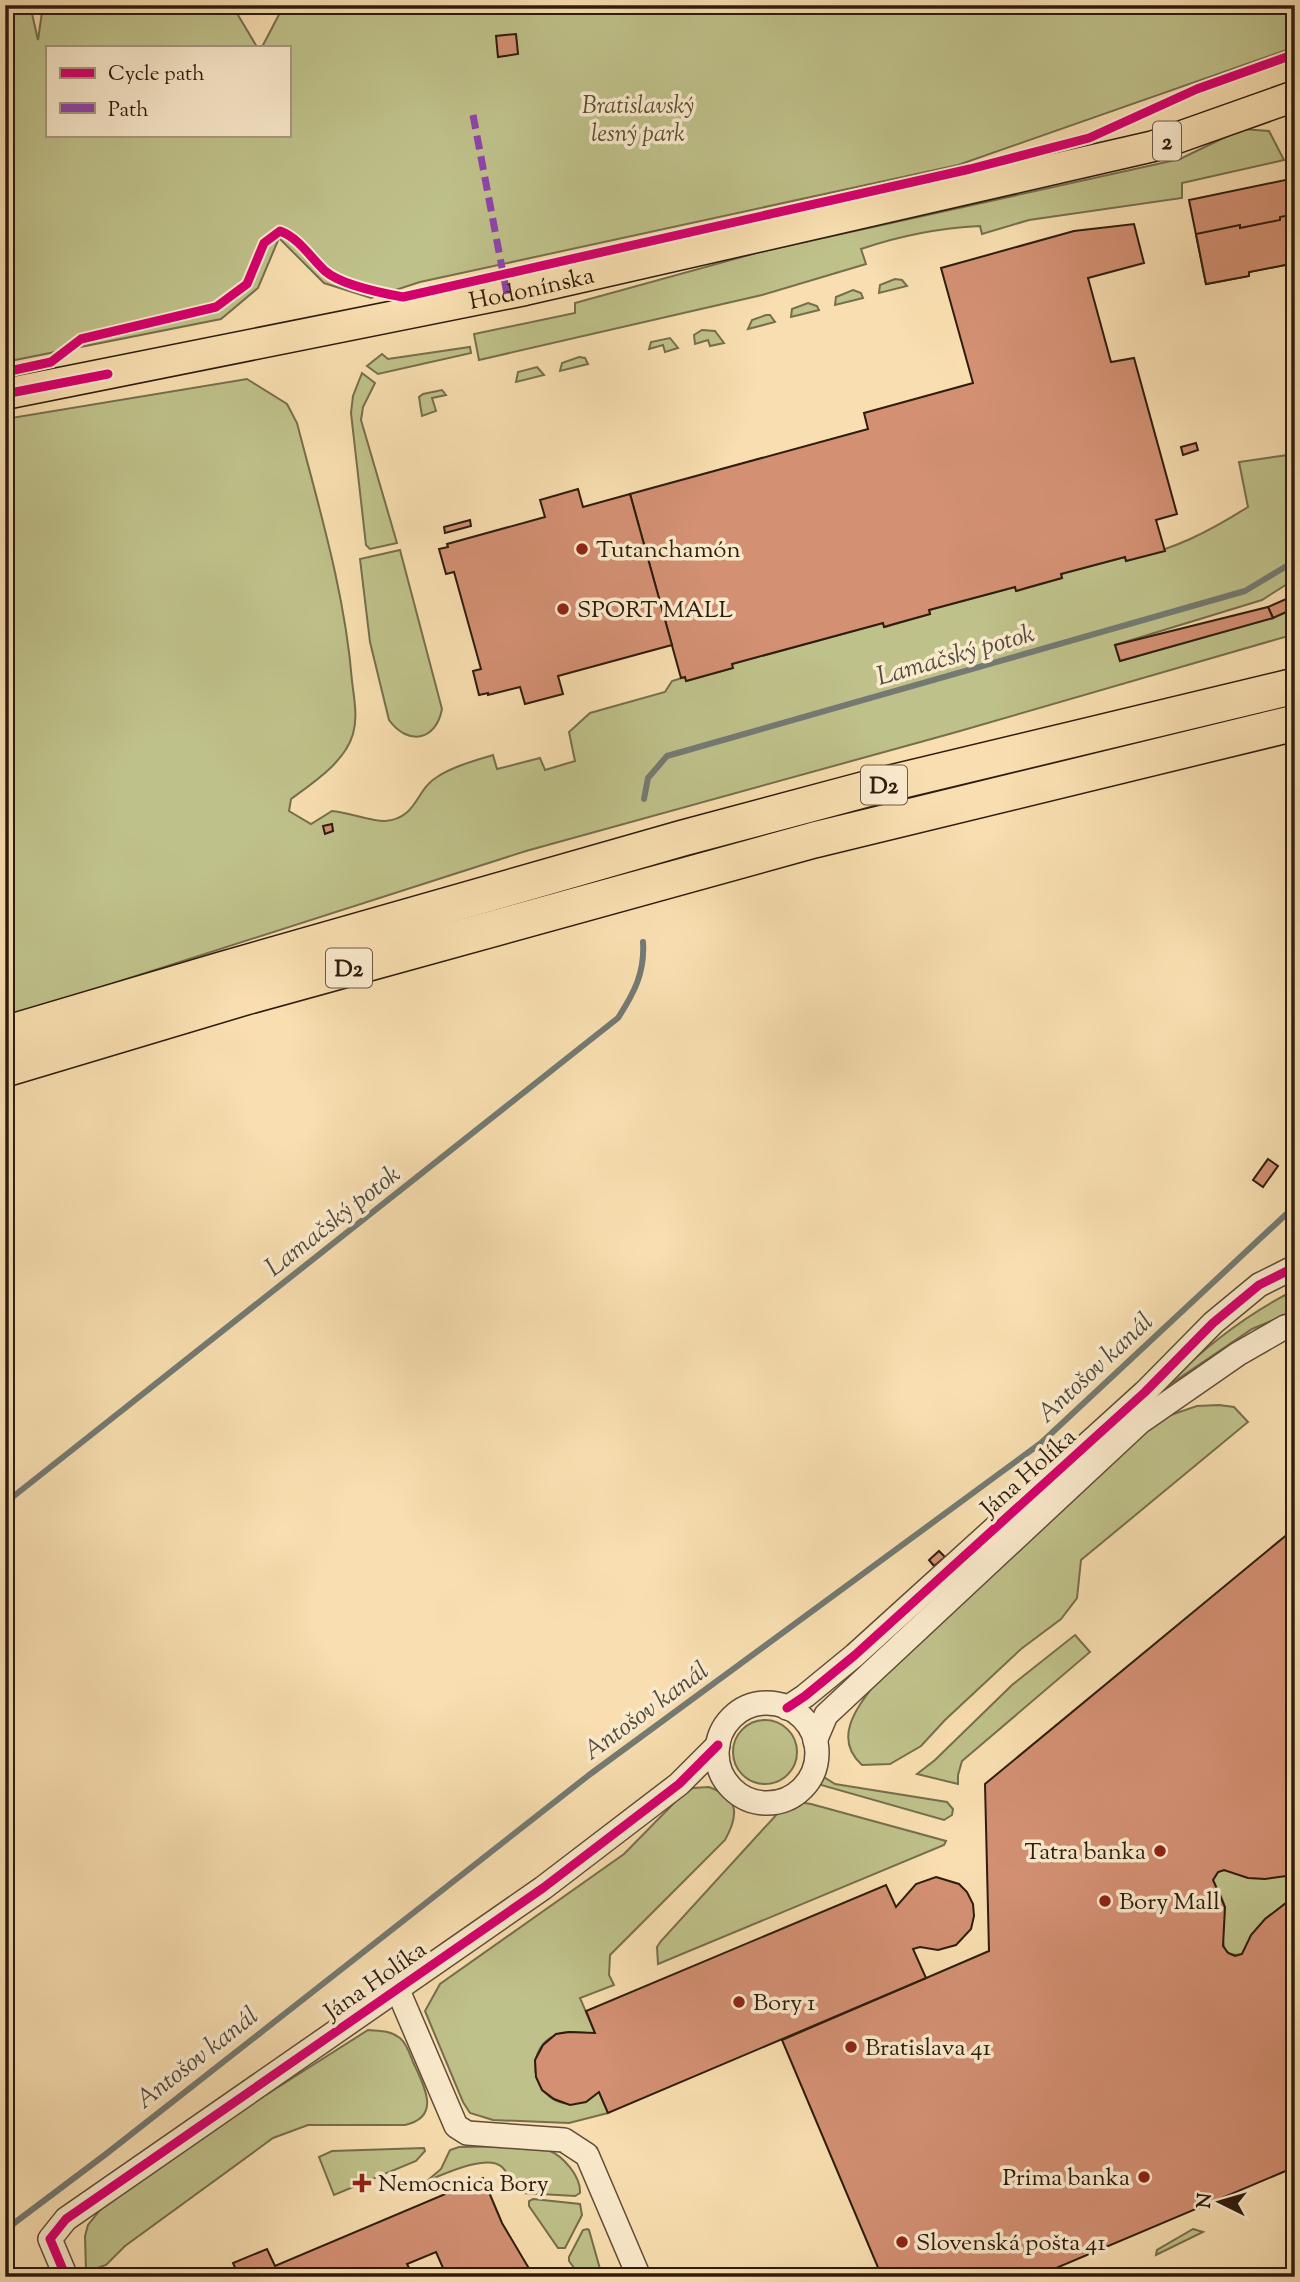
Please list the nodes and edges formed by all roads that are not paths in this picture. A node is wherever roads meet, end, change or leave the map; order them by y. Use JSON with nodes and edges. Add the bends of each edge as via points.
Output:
{"nodes":[{"id":1,"x":1295,"y":76,"type":"edge"},
{"id":2,"x":1295,"y":96,"type":"edge"},
{"id":3,"x":1054,"y":169,"type":"junction"},
{"id":4,"x":5,"y":394,"type":"edge"},
{"id":5,"x":1295,"y":673,"type":"edge"},
{"id":6,"x":1295,"y":686,"type":"edge"},
{"id":7,"x":1253,"y":696,"type":"junction"},
{"id":8,"x":1295,"y":723,"type":"edge"},
{"id":9,"x":1220,"y":741,"type":"junction"},
{"id":10,"x":1295,"y":745,"type":"edge"},
{"id":11,"x":5,"y":1034,"type":"edge"},
{"id":12,"x":5,"y":1069,"type":"edge"},
{"id":13,"x":1295,"y":1267,"type":"edge"},
{"id":14,"x":1295,"y":1324,"type":"edge"},
{"id":15,"x":787,"y":1708,"type":"junction"},
{"id":16,"x":815,"y":1741,"type":"junction"},
{"id":17,"x":718,"y":1745,"type":"junction"},
{"id":18,"x":726,"y":1782,"type":"junction"},
{"id":19,"x":680,"y":1784,"type":"junction"},
{"id":20,"x":397,"y":1988,"type":"junction"},
{"id":21,"x":66,"y":2277,"type":"edge"},
{"id":22,"x":639,"y":2277,"type":"edge"}],
"edges":[{"from":1,"to":3,"type":"main road","name":"Hodonínska","number":"2","via":[[1180,116]]},
{"from":2,"to":3,"type":"main road","name":"Hodonínska","number":"2","via":[[1154,146]]},
{"from":3,"to":4,"type":"main road","name":"Hodonínska","number":"2","via":[[525,290]]},
{"from":5,"to":7,"type":"highway"},
{"from":6,"to":7,"type":"highway","number":"D2"},
{"from":7,"to":11,"type":"highway","number":"D2","via":[[683,838]]},
{"from":8,"to":9,"type":"highway","number":"D2"},
{"from":9,"to":10,"type":"highway"},
{"from":9,"to":12,"type":"highway","number":"D2","via":[[720,865]]},
{"from":13,"to":15,"type":"street","name":"Jána Holíka","via":[[1259,1284],[1213,1323],[1145,1392],[875,1637]]},
{"from":14,"to":16,"type":"street","name":"Jána Holíka","via":[[1238,1354],[1140,1422],[826,1715]]},
{"from":15,"to":16,"type":"street","via":[[807,1724]]},
{"from":15,"to":17,"type":"street","via":[[768,1703],[747,1707],[729,1720]]},
{"from":16,"to":18,"type":"street","via":[[812,1774],[791,1797],[759,1803],[740,1796]]},
{"from":17,"to":18,"type":"street","via":[[718,1765]]},
{"from":17,"to":19,"type":"street","name":"Jána Holíka"},
{"from":18,"to":19,"type":"street","via":[[704,1779]]},
{"from":19,"to":20,"type":"street","name":"Jána Holíka","via":[[543,1888]]},
{"from":20,"to":21,"type":"street","name":"Jána Holíka","via":[[66,2219],[50,2239]]},
{"from":20,"to":22,"type":"street","via":[[456,2126],[467,2133],[564,2140],[587,2155]]}]}
